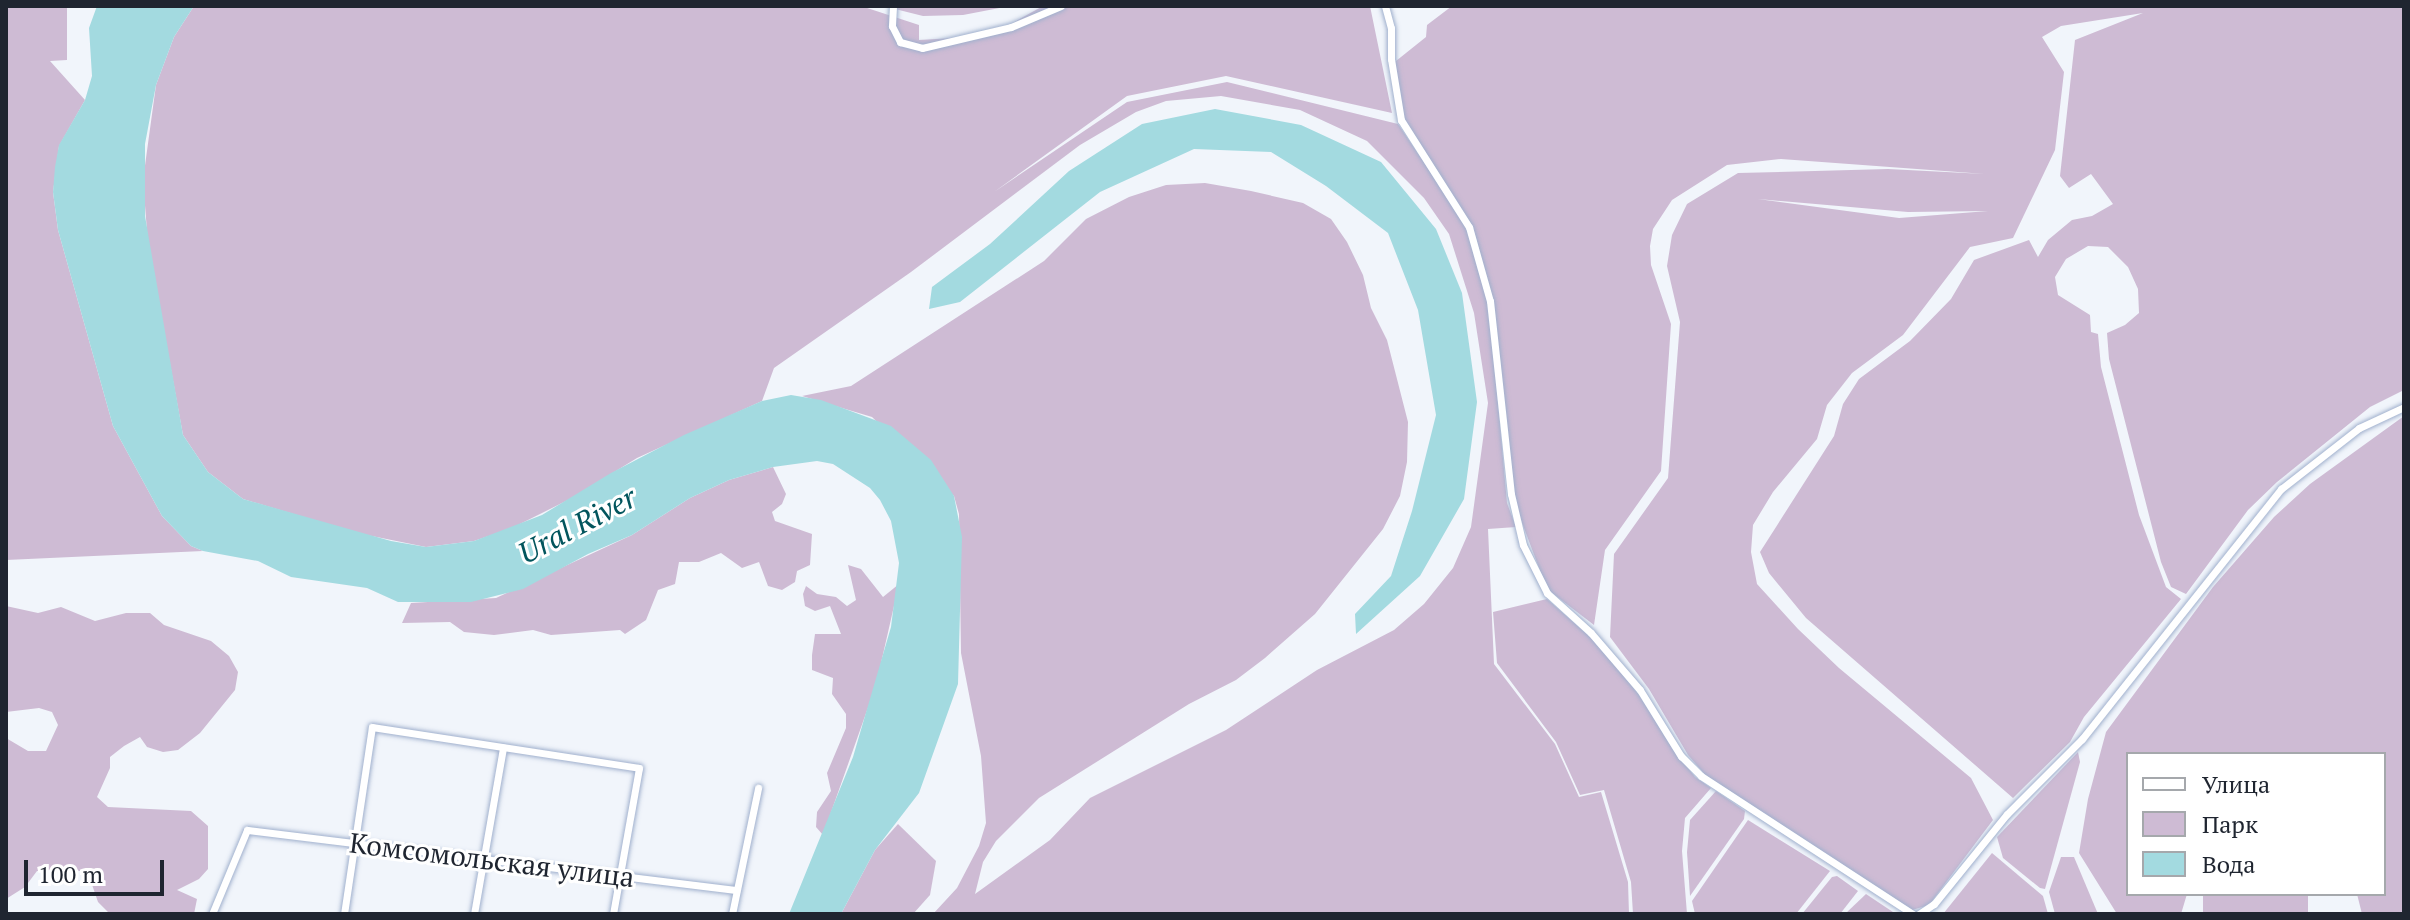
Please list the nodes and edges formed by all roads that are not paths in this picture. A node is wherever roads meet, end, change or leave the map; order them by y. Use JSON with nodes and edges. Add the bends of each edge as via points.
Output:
{"nodes":[{"id":1,"x":893,"y":6,"type":"edge"},
{"id":2,"x":1061,"y":6,"type":"edge"},
{"id":3,"x":1385,"y":6,"type":"edge"},
{"id":4,"x":2404,"y":407,"type":"edge"},
{"id":5,"x":503,"y":747,"type":"junction"},
{"id":6,"x":758,"y":788,"type":"dead end"},
{"id":7,"x":353,"y":843,"type":"junction"},
{"id":8,"x":486,"y":860,"type":"junction"},
{"id":9,"x":621,"y":875,"type":"junction"},
{"id":10,"x":736,"y":890,"type":"junction"},
{"id":11,"x":212,"y":914,"type":"edge"},
{"id":12,"x":344,"y":914,"type":"edge"},
{"id":13,"x":474,"y":914,"type":"edge"},
{"id":14,"x":613,"y":914,"type":"edge"},
{"id":15,"x":732,"y":914,"type":"edge"},
{"id":16,"x":1916,"y":914,"type":"edge"}],
"edges":[{"from":1,"to":2,"type":"street","via":[[892,26],[900,42],[922,48],[1011,27]]},
{"from":3,"to":16,"type":"street","via":[[1401,120],[1469,227],[1490,301],[1511,494],[1523,545],[1547,593],[1630,678],[1681,756],[1701,776]]},
{"from":4,"to":16,"type":"street","via":[[2359,428],[2281,489],[2082,739],[2007,814],[1934,904]]},
{"from":5,"to":7,"type":"street","via":[[372,727]]},
{"from":5,"to":8,"type":"street"},
{"from":5,"to":9,"type":"street","via":[[639,768]]},
{"from":6,"to":10,"type":"street"},
{"from":7,"to":8,"type":"street","name":"Комсомольская улица"},
{"from":7,"to":11,"type":"street","name":"Комсомольская улица","via":[[247,830]]},
{"from":7,"to":12,"type":"street"},
{"from":8,"to":9,"type":"street","name":"Комсомольская улица"},
{"from":8,"to":13,"type":"street"},
{"from":9,"to":10,"type":"street","name":"Комсомольская улица"},
{"from":9,"to":14,"type":"street"},
{"from":10,"to":15,"type":"street"}]}
